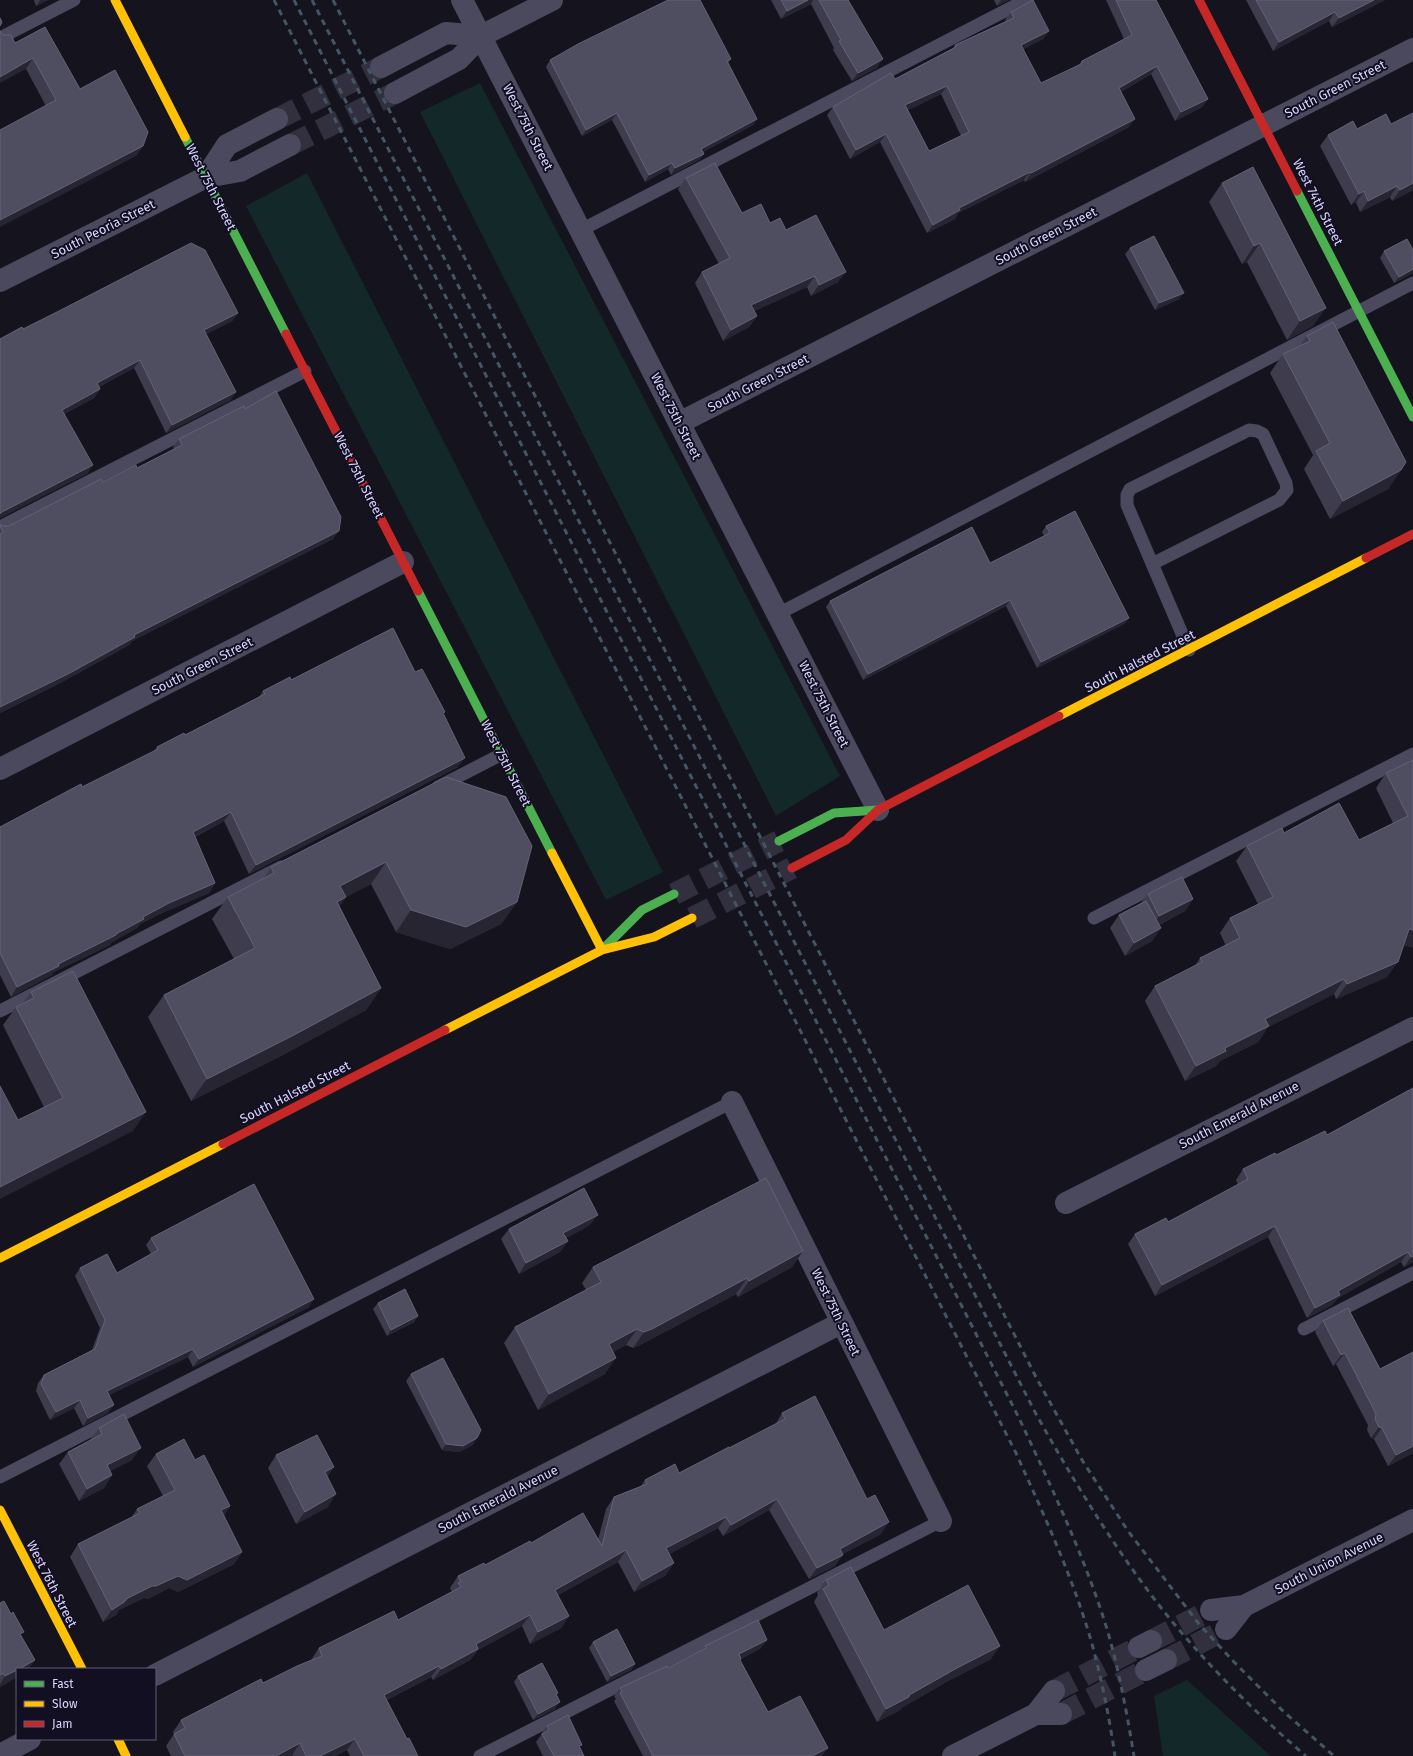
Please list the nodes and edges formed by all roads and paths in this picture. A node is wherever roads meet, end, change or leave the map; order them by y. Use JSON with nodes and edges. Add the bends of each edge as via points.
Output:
{"nodes":[{"id":1,"x":74,"y":0,"type":"edge"},
{"id":2,"x":115,"y":0,"type":"edge"},
{"id":3,"x":462,"y":0,"type":"edge"},
{"id":4,"x":552,"y":0,"type":"edge"},
{"id":5,"x":1026,"y":0,"type":"edge"},
{"id":6,"x":1199,"y":0,"type":"edge"},
{"id":7,"x":481,"y":36,"type":"junction"},
{"id":8,"x":0,"y":38,"type":"edge"},
{"id":9,"x":1413,"y":49,"type":"edge"},
{"id":10,"x":381,"y":67,"type":"tunnel mouth"},
{"id":11,"x":395,"y":93,"type":"tunnel mouth"},
{"id":12,"x":277,"y":119,"type":"tunnel mouth"},
{"id":13,"x":1263,"y":125,"type":"junction"},
{"id":14,"x":290,"y":145,"type":"tunnel mouth"},
{"id":15,"x":206,"y":176,"type":"junction"},
{"id":16,"x":581,"y":230,"type":"junction"},
{"id":17,"x":0,"y":282,"type":"edge"},
{"id":18,"x":1413,"y":283,"type":"edge"},
{"id":19,"x":1358,"y":311,"type":"junction"},
{"id":20,"x":305,"y":371,"type":"junction"},
{"id":21,"x":1413,"y":416,"type":"edge"},
{"id":22,"x":679,"y":423,"type":"junction"},
{"id":23,"x":0,"y":527,"type":"edge"},
{"id":24,"x":1413,"y":534,"type":"edge"},
{"id":25,"x":403,"y":562,"type":"junction"},
{"id":26,"x":1152,"y":564,"type":"junction"},
{"id":27,"x":778,"y":614,"type":"junction"},
{"id":28,"x":1189,"y":650,"type":"junction"},
{"id":29,"x":502,"y":754,"type":"junction"},
{"id":30,"x":1413,"y":754,"type":"edge"},
{"id":31,"x":0,"y":769,"type":"edge"},
{"id":32,"x":430,"y":791,"type":"edge"},
{"id":33,"x":878,"y":810,"type":"junction"},
{"id":34,"x":779,"y":841,"type":"tunnel mouth"},
{"id":35,"x":296,"y":860,"type":"edge"},
{"id":36,"x":792,"y":868,"type":"tunnel mouth"},
{"id":37,"x":674,"y":894,"type":"tunnel mouth"},
{"id":38,"x":692,"y":918,"type":"tunnel mouth"},
{"id":39,"x":1094,"y":918,"type":"dead end"},
{"id":40,"x":602,"y":950,"type":"junction"},
{"id":41,"x":0,"y":1011,"type":"edge"},
{"id":42,"x":1413,"y":1028,"type":"edge"},
{"id":43,"x":732,"y":1102,"type":"joint"},
{"id":44,"x":1066,"y":1203,"type":"dead end"},
{"id":45,"x":0,"y":1258,"type":"edge"},
{"id":46,"x":1413,"y":1273,"type":"edge"},
{"id":47,"x":841,"y":1323,"type":"junction"},
{"id":48,"x":1304,"y":1329,"type":"dead end"},
{"id":49,"x":0,"y":1477,"type":"edge"},
{"id":50,"x":0,"y":1510,"type":"edge"},
{"id":51,"x":1413,"y":1520,"type":"edge"},
{"id":52,"x":941,"y":1521,"type":"joint"},
{"id":53,"x":1244,"y":1606,"type":"junction"},
{"id":54,"x":1211,"y":1610,"type":"tunnel mouth"},
{"id":55,"x":1226,"y":1629,"type":"tunnel mouth"},
{"id":56,"x":1166,"y":1660,"type":"tunnel mouth"},
{"id":57,"x":81,"y":1668,"type":"edge"},
{"id":58,"x":1146,"y":1670,"type":"tunnel mouth"},
{"id":59,"x":156,"y":1674,"type":"edge"},
{"id":60,"x":1054,"y":1691,"type":"tunnel mouth"},
{"id":61,"x":1036,"y":1714,"type":"junction"},
{"id":62,"x":1061,"y":1714,"type":"tunnel mouth"},
{"id":63,"x":28,"y":1740,"type":"edge"},
{"id":64,"x":118,"y":1740,"type":"edge"},
{"id":65,"x":0,"y":1754,"type":"edge"},
{"id":66,"x":126,"y":1756,"type":"edge"},
{"id":67,"x":480,"y":1756,"type":"edge"},
{"id":68,"x":953,"y":1756,"type":"edge"}],
"edges":[{"from":1,"to":8,"type":"lane"},
{"from":2,"to":15,"type":"street","name":"West 75th Street"},
{"from":3,"to":7,"type":"street","name":"West 75th Street"},
{"from":4,"to":7,"type":"street"},
{"from":5,"to":16,"type":"lane"},
{"from":6,"to":13,"type":"street","name":"West 74th Street"},
{"from":7,"to":10,"type":"street","via":[[446,33]]},
{"from":7,"to":11,"type":"street","via":[[459,59]]},
{"from":7,"to":16,"type":"street","name":"West 75th Street"},
{"from":9,"to":13,"type":"street","name":"South Green Street"},
{"from":12,"to":15,"type":"street","name":"South Peoria Street","via":[[227,145]]},
{"from":13,"to":19,"type":"street","name":"West 74th Street"},
{"from":13,"to":22,"type":"street","name":"South Green Street"},
{"from":14,"to":15,"type":"street","name":"South Peoria Street","via":[[240,171]]},
{"from":15,"to":17,"type":"street","name":"South Peoria Street"},
{"from":15,"to":20,"type":"street","name":"West 75th Street"},
{"from":16,"to":22,"type":"street","name":"West 75th Street"},
{"from":18,"to":19,"type":"lane"},
{"from":19,"to":21,"type":"street","name":"West 74th Street"},
{"from":19,"to":27,"type":"lane"},
{"from":20,"to":23,"type":"lane"},
{"from":20,"to":25,"type":"street","name":"West 75th Street"},
{"from":22,"to":27,"type":"street","name":"West 75th Street"},
{"from":24,"to":28,"type":"street","name":"South Halsted Street"},
{"from":25,"to":29,"type":"street","name":"West 75th Street"},
{"from":25,"to":31,"type":"street","name":"South Green Street"},
{"from":26,"to":26,"type":"lane","via":[[1127,505],[1130,490],[1249,430],[1263,434],[1286,483],[1287,490],[1284,495],[1279,500]]},
{"from":26,"to":28,"type":"lane"},
{"from":27,"to":33,"type":"street","name":"West 75th Street"},
{"from":28,"to":33,"type":"street","name":"South Halsted Street"},
{"from":29,"to":32,"type":"lane"},
{"from":29,"to":40,"type":"street","name":"West 75th Street"},
{"from":30,"to":39,"type":"lane"},
{"from":33,"to":34,"type":"street","name":"South Halsted Street","via":[[834,813]]},
{"from":33,"to":36,"type":"street","name":"South Halsted Street","via":[[846,840]]},
{"from":35,"to":41,"type":"lane"},
{"from":37,"to":40,"type":"street","name":"South Halsted Street","via":[[642,910]]},
{"from":38,"to":40,"type":"street","name":"South Halsted Street","via":[[654,937]]},
{"from":40,"to":45,"type":"street","name":"South Halsted Street"},
{"from":42,"to":44,"type":"street","name":"South Emerald Avenue"},
{"from":43,"to":47,"type":"street","name":"West 75th Street"},
{"from":43,"to":49,"type":"lane"},
{"from":46,"to":48,"type":"lane"},
{"from":47,"to":52,"type":"street","name":"West 75th Street"},
{"from":47,"to":59,"type":"street","name":"South Emerald Avenue"},
{"from":50,"to":57,"type":"street","name":"West 76th Street"},
{"from":51,"to":53,"type":"street","name":"South Union Avenue"},
{"from":52,"to":67,"type":"lane"},
{"from":53,"to":54,"type":"street","name":"South Union Avenue"},
{"from":53,"to":55,"type":"street","name":"South Union Avenue"},
{"from":56,"to":58,"type":"street"},
{"from":60,"to":61,"type":"street"},
{"from":61,"to":62,"type":"street"},
{"from":61,"to":68,"type":"street"},
{"from":63,"to":65,"type":"street"},
{"from":64,"to":66,"type":"street"}]}
